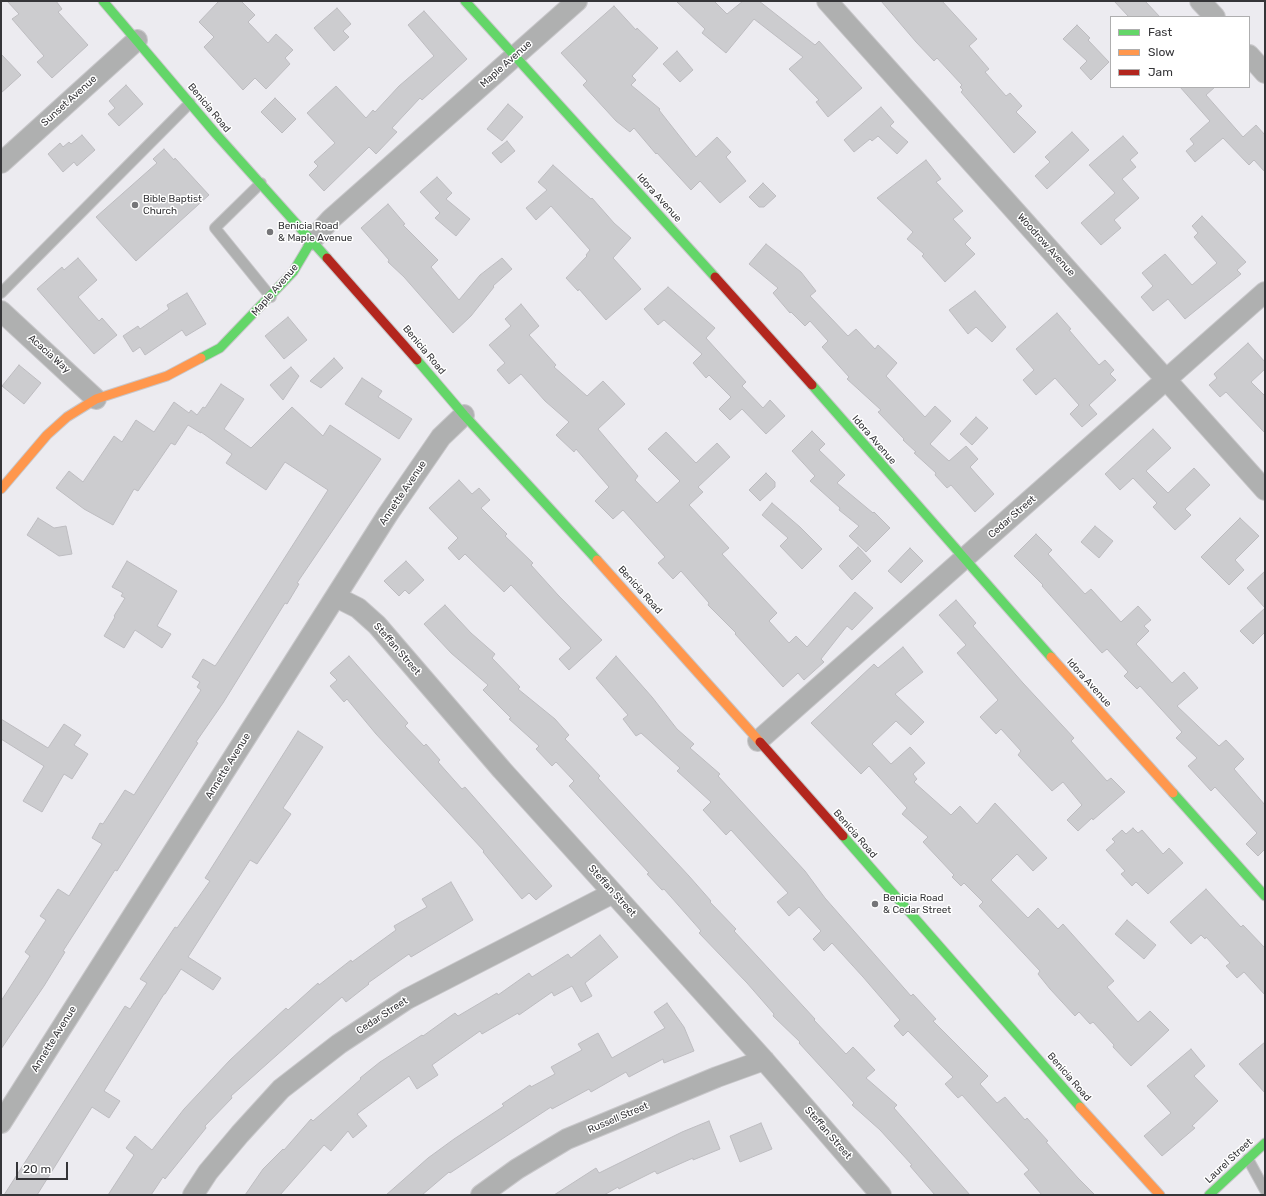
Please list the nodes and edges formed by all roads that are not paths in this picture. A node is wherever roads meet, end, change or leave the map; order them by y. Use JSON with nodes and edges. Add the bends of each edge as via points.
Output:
{"nodes":[{"id":1,"x":103,"y":1,"type":"edge"},
{"id":2,"x":465,"y":1,"type":"edge"},
{"id":3,"x":577,"y":1,"type":"edge"},
{"id":4,"x":827,"y":1,"type":"edge"},
{"id":5,"x":1200,"y":1,"type":"edge"},
{"id":6,"x":1213,"y":16,"type":"edge"},
{"id":7,"x":137,"y":40,"type":"junction"},
{"id":8,"x":515,"y":56,"type":"junction"},
{"id":9,"x":1250,"y":57,"type":"edge"},
{"id":10,"x":1265,"y":73,"type":"edge"},
{"id":11,"x":190,"y":104,"type":"junction"},
{"id":12,"x":1,"y":163,"type":"edge"},
{"id":13,"x":261,"y":183,"type":"junction"},
{"id":14,"x":312,"y":240,"type":"junction"},
{"id":15,"x":1265,"y":292,"type":"edge"},
{"id":16,"x":1,"y":293,"type":"edge"},
{"id":17,"x":271,"y":297,"type":"junction"},
{"id":18,"x":1,"y":311,"type":"edge"},
{"id":19,"x":1167,"y":379,"type":"junction"},
{"id":20,"x":96,"y":399,"type":"junction"},
{"id":21,"x":464,"y":415,"type":"junction"},
{"id":22,"x":1,"y":489,"type":"edge"},
{"id":23,"x":1265,"y":490,"type":"edge"},
{"id":24,"x":963,"y":559,"type":"junction"},
{"id":25,"x":336,"y":597,"type":"junction"},
{"id":26,"x":758,"y":741,"type":"junction"},
{"id":27,"x":613,"y":893,"type":"junction"},
{"id":28,"x":1265,"y":896,"type":"edge"},
{"id":29,"x":764,"y":1060,"type":"junction"},
{"id":30,"x":1,"y":1123,"type":"edge"},
{"id":31,"x":1265,"y":1142,"type":"edge"},
{"id":32,"x":1248,"y":1159,"type":"junction"},
{"id":33,"x":1265,"y":1190,"type":"edge"},
{"id":34,"x":193,"y":1195,"type":"edge"},
{"id":35,"x":481,"y":1195,"type":"edge"},
{"id":36,"x":881,"y":1195,"type":"edge"},
{"id":37,"x":1160,"y":1195,"type":"edge"},
{"id":38,"x":1209,"y":1195,"type":"edge"}],
"edges":[{"from":1,"to":7,"type":"street","name":"Benicia Road"},
{"from":2,"to":8,"type":"street","name":"Idora Avenue"},
{"from":3,"to":8,"type":"street","name":"Maple Avenue"},
{"from":4,"to":19,"type":"street","name":"Woodrow Avenue"},
{"from":5,"to":6,"type":"street"},
{"from":7,"to":11,"type":"street","name":"Benicia Road"},
{"from":7,"to":12,"type":"street","name":"Sunset Avenue"},
{"from":8,"to":14,"type":"street","name":"Maple Avenue","via":[[331,219]]},
{"from":8,"to":24,"type":"street","name":"Idora Avenue","via":[[774,342]]},
{"from":9,"to":10,"type":"street"},
{"from":11,"to":13,"type":"street","name":"Benicia Road"},
{"from":11,"to":16,"type":"lane"},
{"from":13,"to":14,"type":"street","name":"Benicia Road"},
{"from":13,"to":17,"type":"lane","via":[[215,228]]},
{"from":14,"to":17,"type":"street","name":"Maple Avenue","via":[[293,272]]},
{"from":14,"to":21,"type":"street","name":"Benicia Road"},
{"from":15,"to":19,"type":"street","name":"Cedar Street"},
{"from":17,"to":20,"type":"street","name":"Maple Avenue","via":[[220,348],[201,360],[167,376]]},
{"from":18,"to":20,"type":"street","name":"Acacia Way"},
{"from":19,"to":23,"type":"street","name":"Woodrow Avenue"},
{"from":19,"to":24,"type":"street","name":"Cedar Street"},
{"from":20,"to":22,"type":"street","name":"Maple Avenue","via":[[67,417],[47,435]]},
{"from":21,"to":25,"type":"street","name":"Annette Avenue","via":[[441,437],[388,514]]},
{"from":21,"to":26,"type":"street","name":"Benicia Road","via":[[650,617]]},
{"from":24,"to":26,"type":"street","name":"Cedar Street"},
{"from":24,"to":28,"type":"street","name":"Idora Avenue"},
{"from":25,"to":27,"type":"street","name":"Steffan Street","via":[[358,608],[377,625],[502,770]]},
{"from":25,"to":30,"type":"street","name":"Annette Avenue"},
{"from":26,"to":37,"type":"street","name":"Benicia Road"},
{"from":27,"to":29,"type":"street","name":"Steffan Street"},
{"from":27,"to":34,"type":"street","name":"Cedar Street","via":[[407,999],[339,1044],[281,1089],[208,1172]]},
{"from":29,"to":35,"type":"street","name":"Russell Street","via":[[717,1076],[567,1139],[517,1169]]},
{"from":29,"to":36,"type":"street","name":"Steffan Street"},
{"from":31,"to":32,"type":"street","name":"Laurel Street"},
{"from":32,"to":33,"type":"lane"},
{"from":32,"to":38,"type":"street","name":"Laurel Street"}]}
